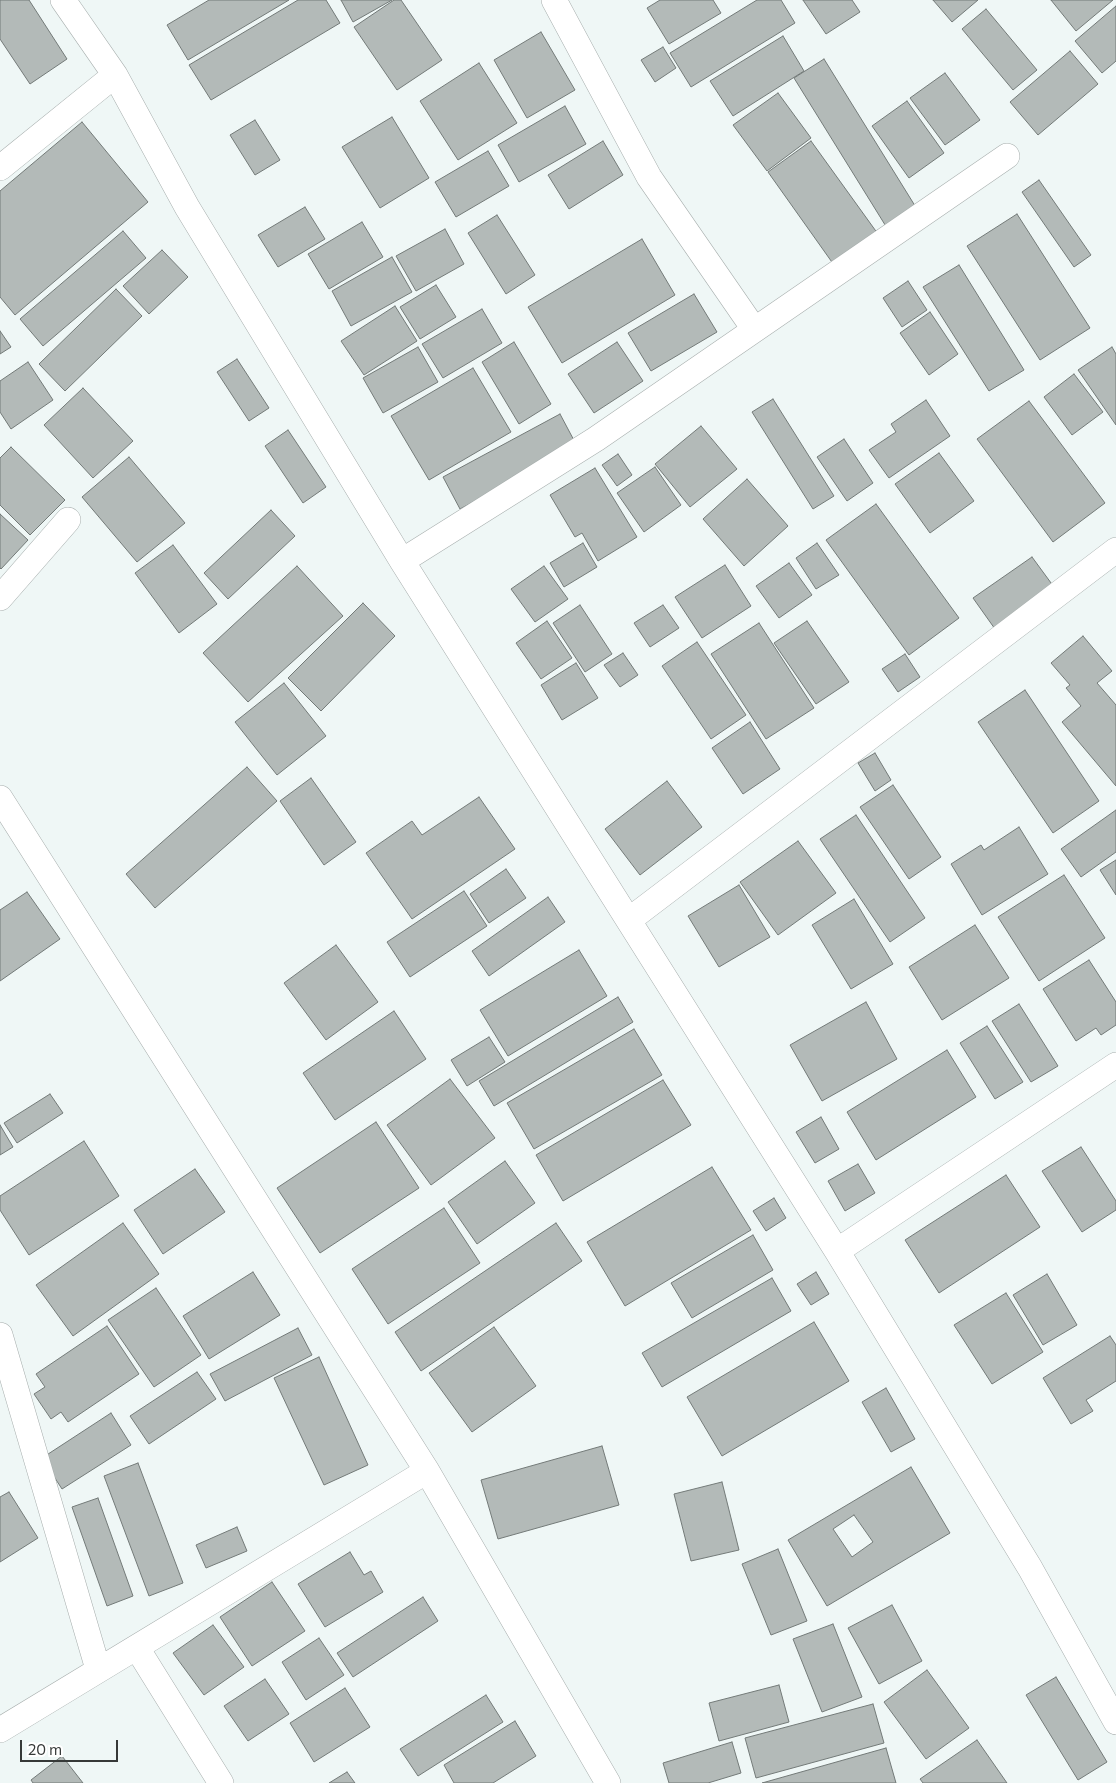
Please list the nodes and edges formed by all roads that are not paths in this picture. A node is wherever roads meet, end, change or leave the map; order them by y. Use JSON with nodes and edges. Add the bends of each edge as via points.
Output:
{"nodes":[{"id":1,"x":63,"y":0,"type":"edge"},
{"id":2,"x":554,"y":0,"type":"edge"},
{"id":3,"x":115,"y":75,"type":"junction"},
{"id":4,"x":1007,"y":156,"type":"dead end"},
{"id":5,"x":0,"y":168,"type":"edge"},
{"id":6,"x":754,"y":329,"type":"junction"},
{"id":7,"x":68,"y":520,"type":"dead end"},
{"id":8,"x":1116,"y":550,"type":"edge"},
{"id":9,"x":402,"y":562,"type":"junction"},
{"id":10,"x":0,"y":598,"type":"edge"},
{"id":11,"x":0,"y":798,"type":"edge"},
{"id":12,"x":628,"y":920,"type":"junction"},
{"id":13,"x":1116,"y":1065,"type":"edge"},
{"id":14,"x":837,"y":1251,"type":"junction"},
{"id":15,"x":0,"y":1335,"type":"edge"},
{"id":16,"x":427,"y":1470,"type":"junction"},
{"id":17,"x":137,"y":1648,"type":"junction"},
{"id":18,"x":98,"y":1669,"type":"junction"},
{"id":19,"x":1116,"y":1722,"type":"edge"},
{"id":20,"x":0,"y":1730,"type":"edge"},
{"id":21,"x":221,"y":1783,"type":"edge"},
{"id":22,"x":608,"y":1783,"type":"edge"}],
"edges":[{"from":1,"to":3,"type":"street"},
{"from":2,"to":6,"type":"street","via":[[649,177]]},
{"from":3,"to":5,"type":"street"},
{"from":3,"to":9,"type":"street","via":[[187,207]]},
{"from":4,"to":6,"type":"street"},
{"from":6,"to":9,"type":"street","via":[[596,438]]},
{"from":7,"to":10,"type":"street"},
{"from":8,"to":12,"type":"street"},
{"from":9,"to":12,"type":"street"},
{"from":11,"to":16,"type":"street"},
{"from":12,"to":14,"type":"street"},
{"from":13,"to":14,"type":"street"},
{"from":14,"to":19,"type":"street","via":[[1030,1568]]},
{"from":15,"to":18,"type":"street"},
{"from":16,"to":17,"type":"street"},
{"from":16,"to":22,"type":"street"},
{"from":17,"to":18,"type":"street"},
{"from":17,"to":21,"type":"street"},
{"from":18,"to":20,"type":"street"}]}
